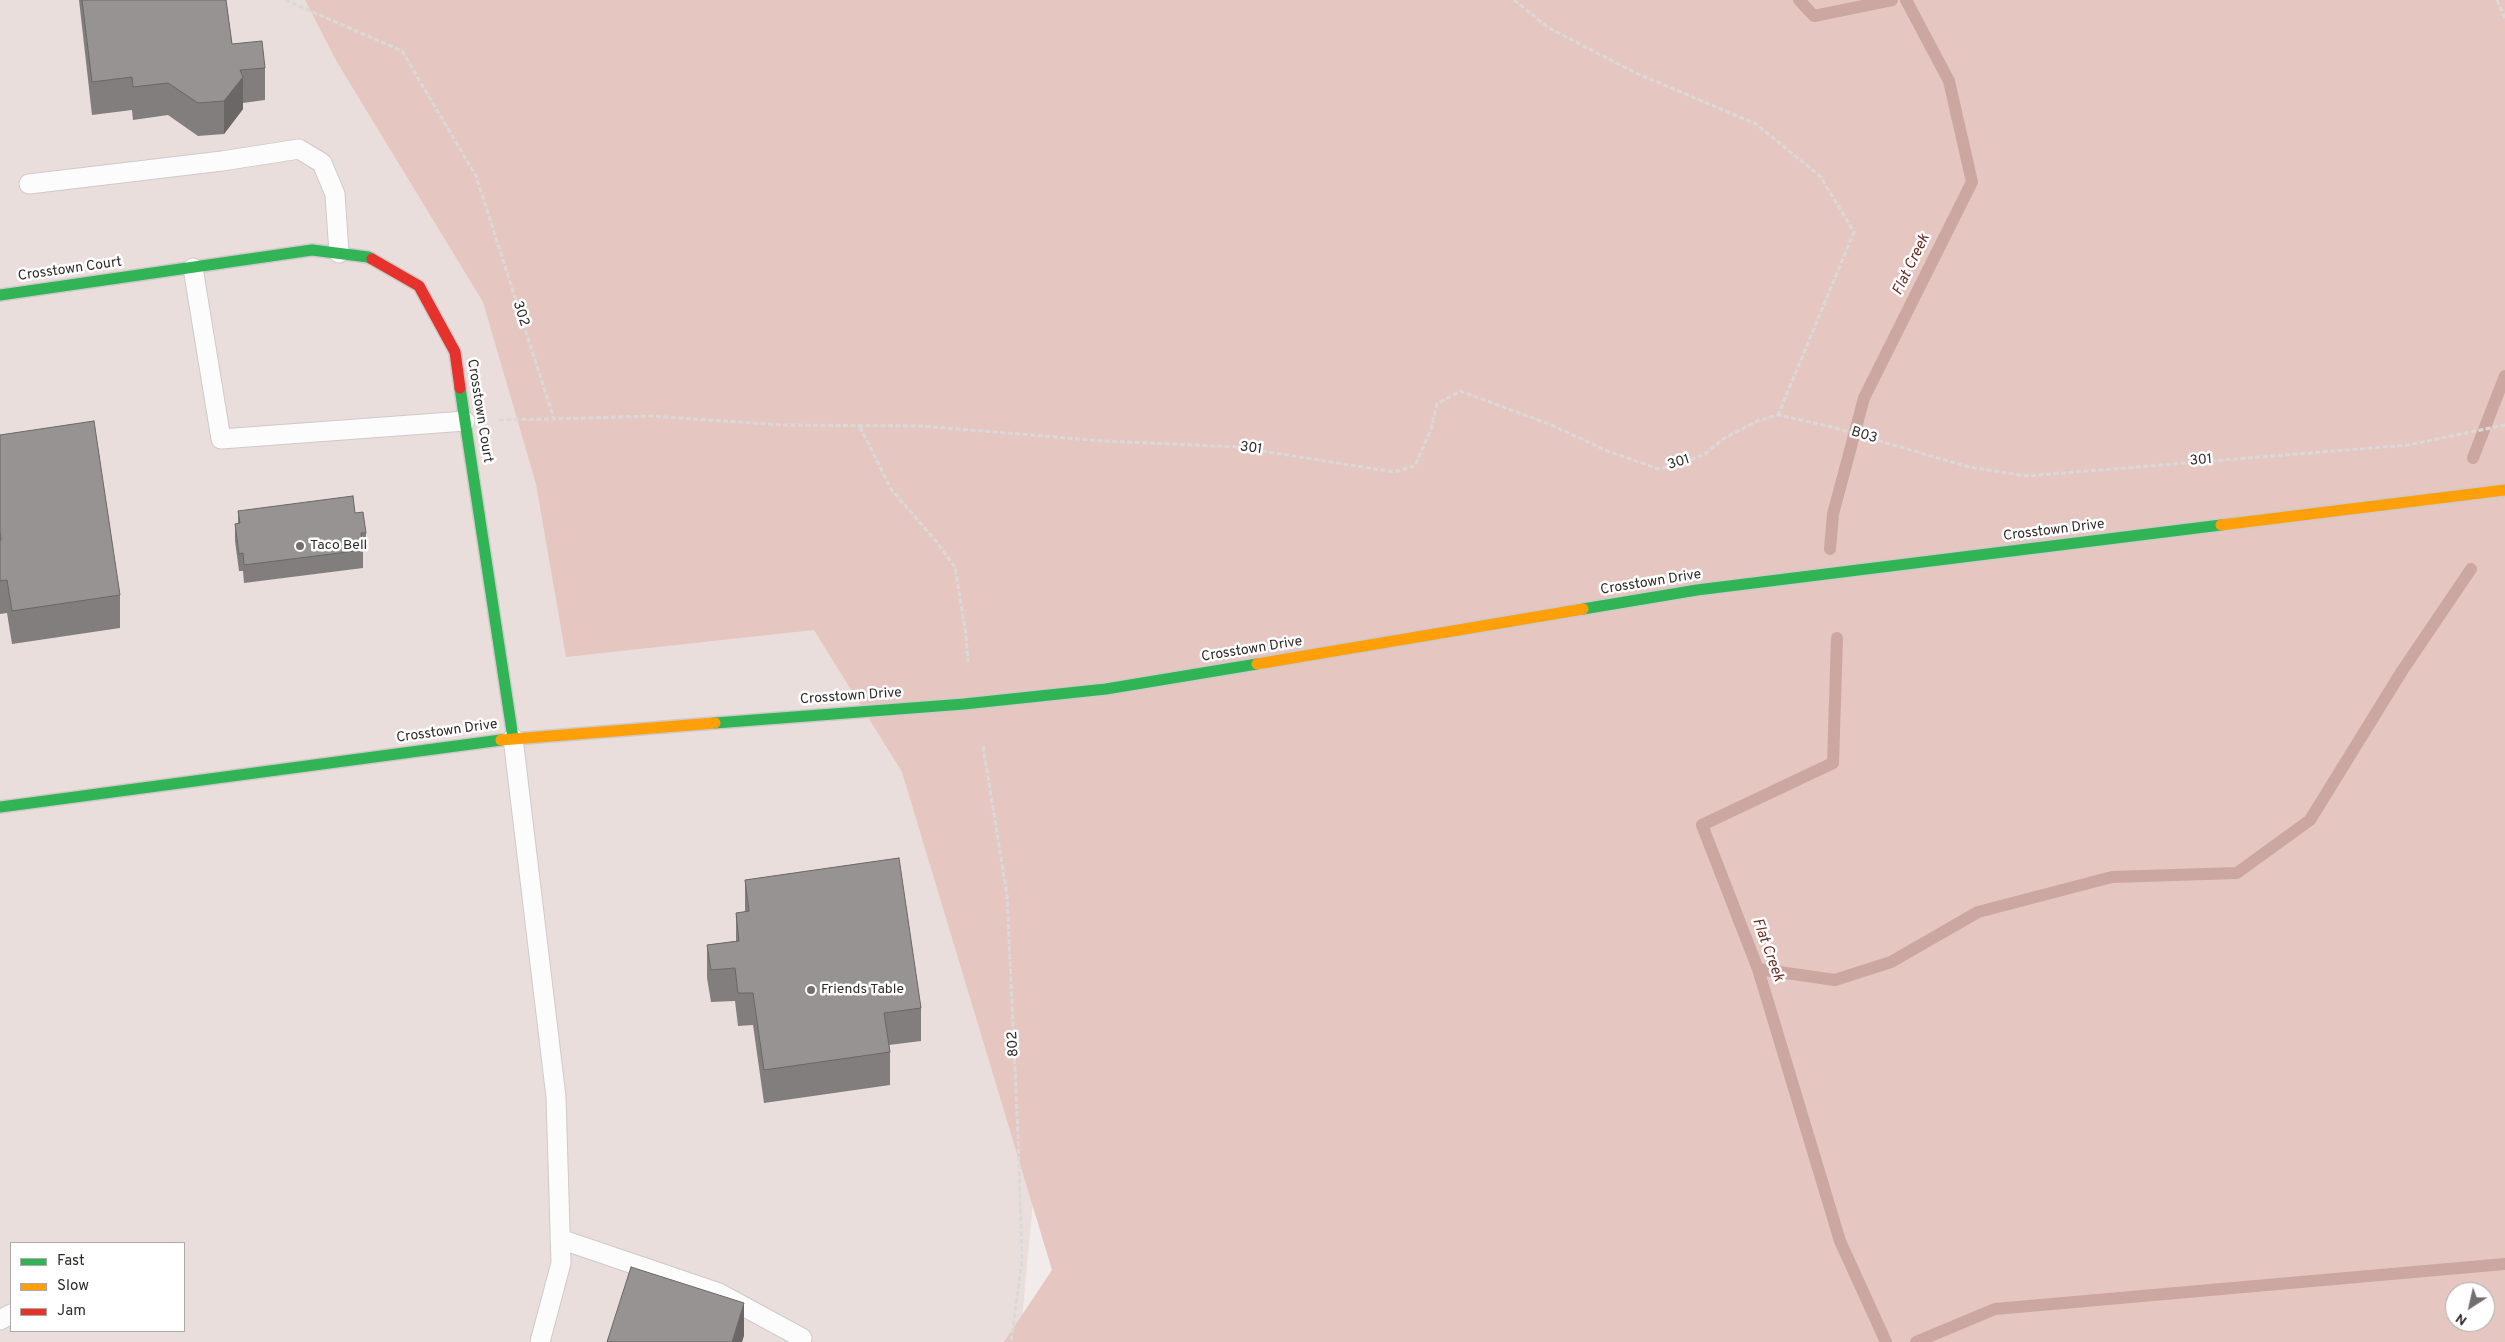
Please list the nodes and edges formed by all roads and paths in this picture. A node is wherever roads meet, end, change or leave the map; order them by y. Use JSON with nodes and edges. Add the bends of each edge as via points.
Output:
{"nodes":[{"id":1,"x":286,"y":0,"type":"edge"},
{"id":2,"x":1514,"y":0,"type":"edge"},
{"id":3,"x":2497,"y":0,"type":"edge"},
{"id":4,"x":2505,"y":18,"type":"edge"},
{"id":5,"x":29,"y":184,"type":"dead end"},
{"id":6,"x":339,"y":253,"type":"junction"},
{"id":7,"x":193,"y":268,"type":"junction"},
{"id":8,"x":0,"y":295,"type":"edge"},
{"id":9,"x":1778,"y":415,"type":"junction"},
{"id":10,"x":554,"y":419,"type":"junction"},
{"id":11,"x":465,"y":421,"type":"junction"},
{"id":12,"x":2505,"y":425,"type":"edge"},
{"id":13,"x":1828,"y":426,"type":"joint"},
{"id":14,"x":860,"y":427,"type":"junction"},
{"id":15,"x":1900,"y":447,"type":"joint"},
{"id":16,"x":2505,"y":490,"type":"edge"},
{"id":17,"x":968,"y":662,"type":"dead end"},
{"id":18,"x":512,"y":738,"type":"junction"},
{"id":19,"x":983,"y":746,"type":"dead end"},
{"id":20,"x":0,"y":807,"type":"edge"},
{"id":21,"x":560,"y":1239,"type":"junction"},
{"id":22,"x":540,"y":1342,"type":"edge"},
{"id":23,"x":801,"y":1342,"type":"edge"},
{"id":24,"x":1012,"y":1342,"type":"edge"}],
"edges":[{"from":1,"to":10,"type":"path","name":"302","via":[[402,51],[476,176]]},
{"from":2,"to":9,"type":"path","via":[[1558,33],[1636,73],[1756,124],[1820,176],[1854,232]]},
{"from":3,"to":4,"type":"path"},
{"from":5,"to":6,"type":"lane","via":[[300,149],[322,163],[335,194]]},
{"from":6,"to":7,"type":"street","name":"Crosstown Court","via":[[312,250]]},
{"from":6,"to":11,"type":"street","name":"Crosstown Court","via":[[368,257],[419,286],[455,352]]},
{"from":7,"to":8,"type":"street","name":"Crosstown Court"},
{"from":7,"to":11,"type":"lane","via":[[222,439]]},
{"from":9,"to":13,"type":"path","name":"301"},
{"from":9,"to":14,"type":"path","name":"301","via":[[1757,421],[1723,439],[1705,454],[1659,469],[1460,391],[1437,404],[1431,429],[1415,466],[1394,472],[1237,447],[1103,441],[922,426]]},
{"from":10,"to":11,"type":"path"},
{"from":10,"to":14,"type":"path","via":[[652,416]]},
{"from":11,"to":18,"type":"street","name":"Crosstown Court"},
{"from":12,"to":15,"type":"path","name":"301","via":[[2408,445],[2026,476],[1969,467]]},
{"from":13,"to":15,"type":"path","name":"B03"},
{"from":14,"to":17,"type":"path","via":[[891,489],[955,567]]},
{"from":16,"to":18,"type":"street","name":"Crosstown Drive","via":[[1697,590],[1106,689],[964,704]]},
{"from":18,"to":20,"type":"street","name":"Crosstown Drive"},
{"from":18,"to":21,"type":"lane","via":[[556,1097]]},
{"from":19,"to":24,"type":"path","name":"802","via":[[1006,895],[1016,1084],[1022,1260]]},
{"from":21,"to":22,"type":"lane","via":[[561,1263]]},
{"from":21,"to":23,"type":"lane","via":[[719,1292],[802,1338]]}]}
